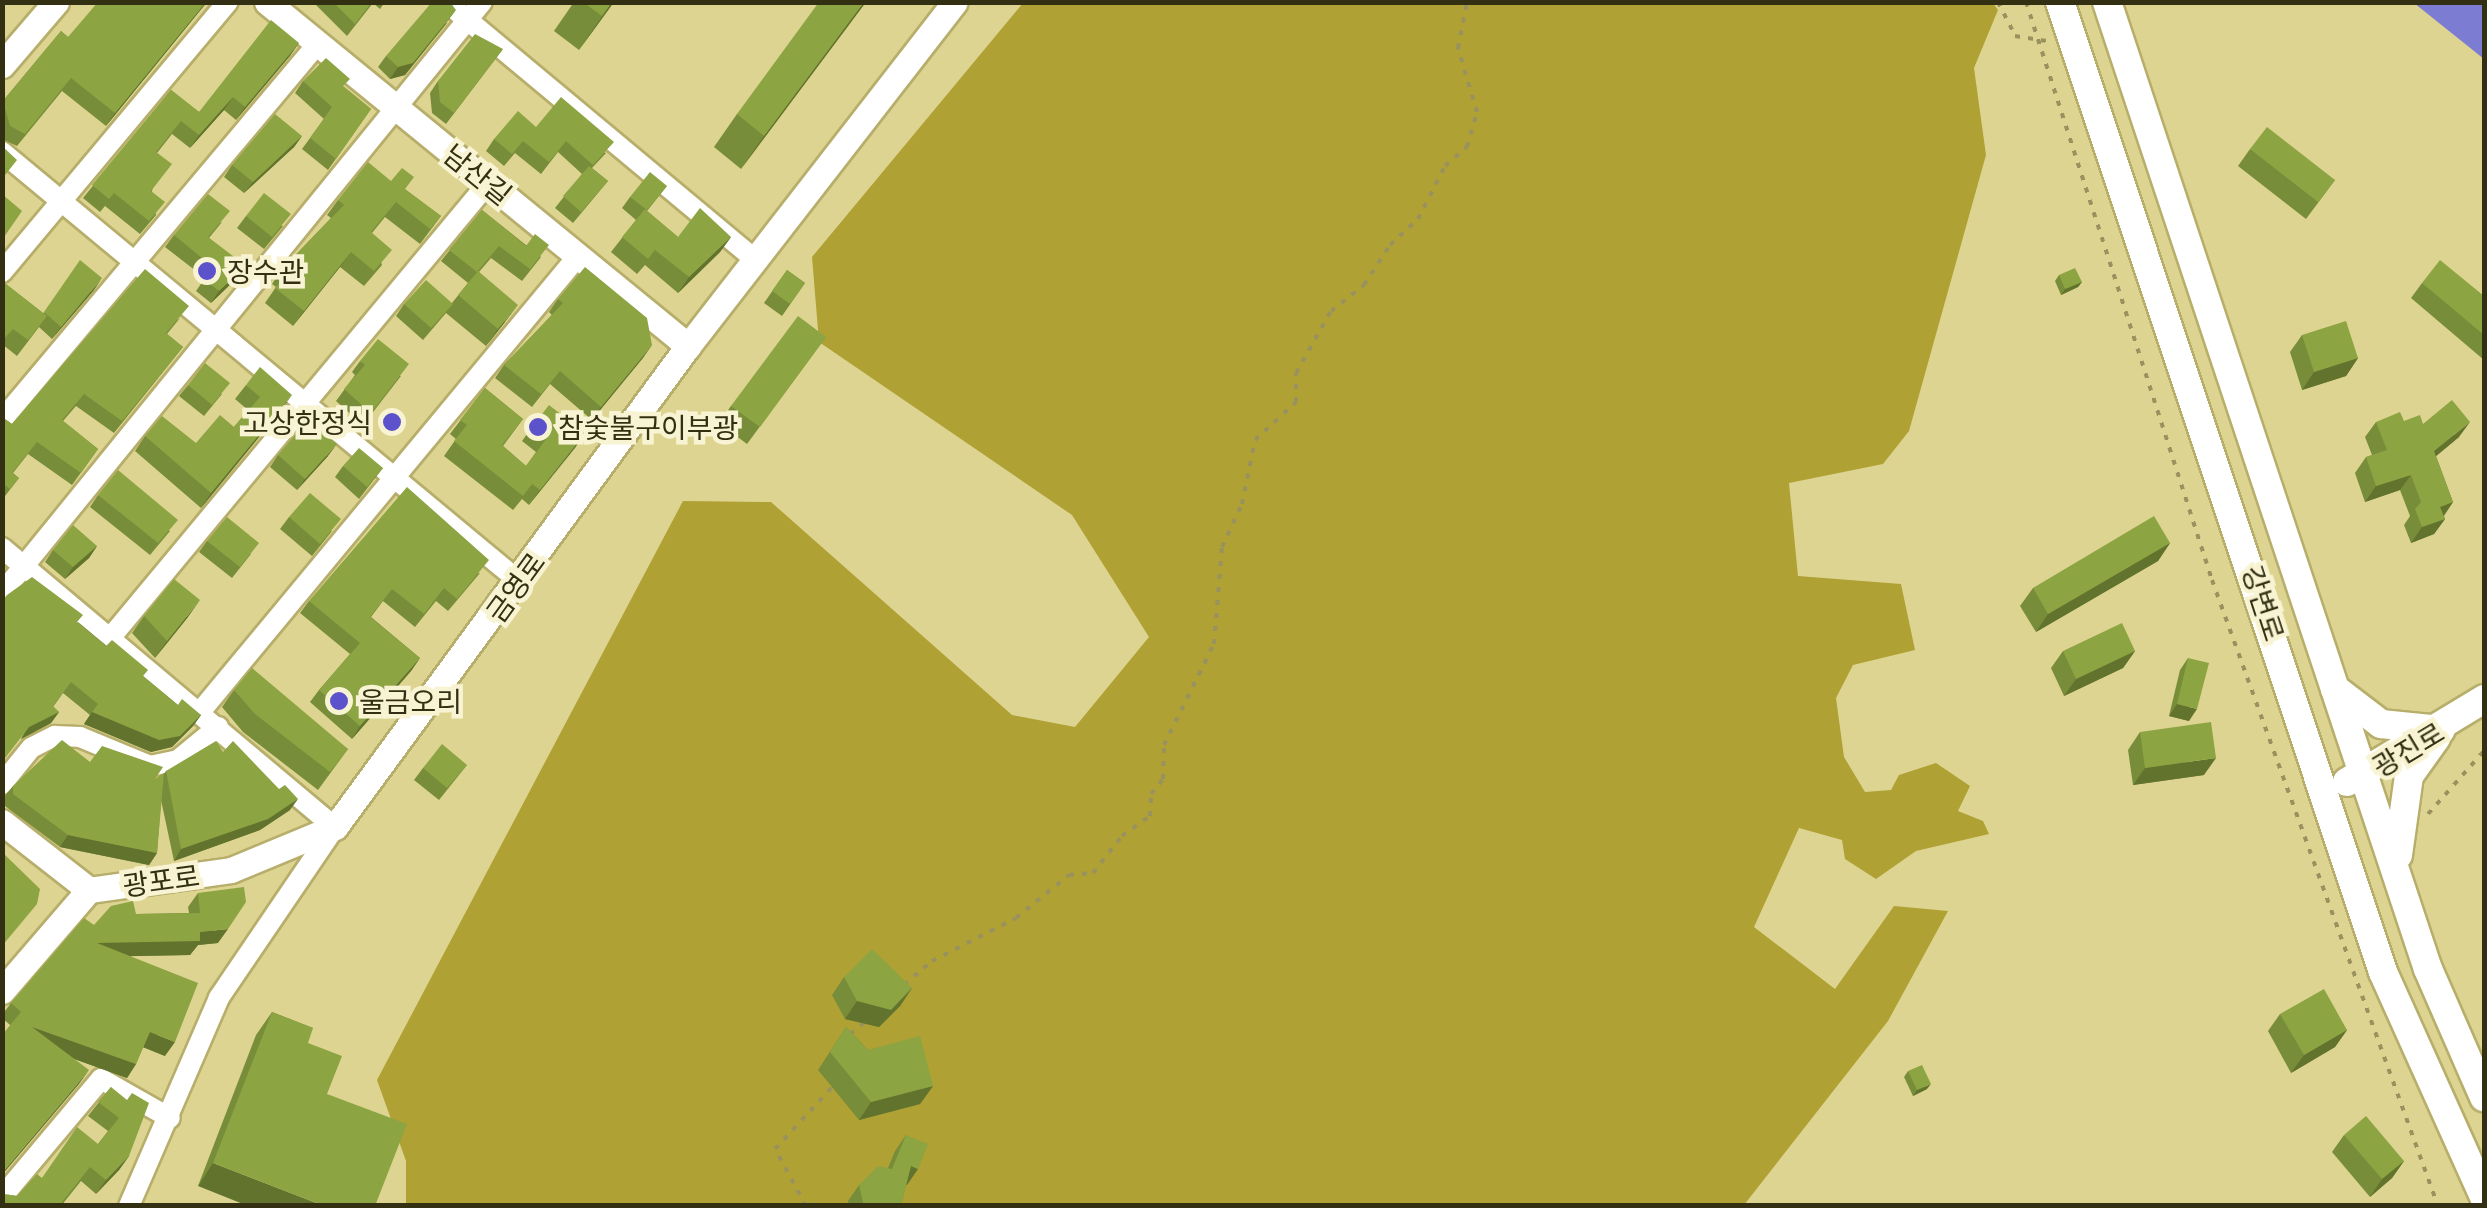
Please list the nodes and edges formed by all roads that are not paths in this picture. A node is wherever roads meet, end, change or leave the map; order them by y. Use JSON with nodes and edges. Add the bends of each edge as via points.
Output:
{"nodes":[{"id":1,"x":56,"y":2,"type":"edge"},
{"id":2,"x":228,"y":2,"type":"edge"},
{"id":3,"x":268,"y":2,"type":"edge"},
{"id":4,"x":446,"y":2,"type":"edge"},
{"id":5,"x":482,"y":2,"type":"edge"},
{"id":6,"x":955,"y":2,"type":"edge"},
{"id":7,"x":2060,"y":2,"type":"edge"},
{"id":8,"x":2107,"y":2,"type":"edge"},
{"id":9,"x":468,"y":20,"type":"junction"},
{"id":10,"x":318,"y":44,"type":"junction"},
{"id":11,"x":8,"y":49,"type":"edge"},
{"id":12,"x":397,"y":108,"type":"junction"},
{"id":13,"x":2,"y":152,"type":"edge"},
{"id":14,"x":488,"y":182,"type":"junction"},
{"id":15,"x":62,"y":201,"type":"junction"},
{"id":16,"x":578,"y":256,"type":"junction"},
{"id":17,"x":754,"y":259,"type":"junction"},
{"id":18,"x":136,"y":261,"type":"junction"},
{"id":19,"x":2,"y":272,"type":"edge"},
{"id":20,"x":216,"y":328,"type":"junction"},
{"id":21,"x":688,"y":346,"type":"junction"},
{"id":22,"x":307,"y":403,"type":"junction"},
{"id":23,"x":2,"y":420,"type":"edge"},
{"id":24,"x":397,"y":478,"type":"junction"},
{"id":25,"x":2,"y":548,"type":"edge"},
{"id":26,"x":25,"y":566,"type":"junction"},
{"id":27,"x":520,"y":582,"type":"junction"},
{"id":28,"x":2,"y":592,"type":"edge"},
{"id":29,"x":111,"y":638,"type":"junction"},
{"id":30,"x":2334,"y":689,"type":"junction"},
{"id":31,"x":2484,"y":700,"type":"edge"},
{"id":32,"x":200,"y":712,"type":"junction"},
{"id":33,"x":218,"y":727,"type":"junction"},
{"id":34,"x":2442,"y":730,"type":"junction"},
{"id":35,"x":2363,"y":776,"type":"junction"},
{"id":36,"x":2,"y":784,"type":"edge"},
{"id":37,"x":2326,"y":789,"type":"junction"},
{"id":38,"x":2,"y":822,"type":"edge"},
{"id":39,"x":335,"y":827,"type":"junction"},
{"id":40,"x":2397,"y":877,"type":"junction"},
{"id":41,"x":88,"y":890,"type":"junction"},
{"id":42,"x":2,"y":992,"type":"edge"},
{"id":43,"x":2484,"y":1096,"type":"edge"},
{"id":44,"x":170,"y":1118,"type":"junction"},
{"id":45,"x":2,"y":1197,"type":"edge"},
{"id":46,"x":2484,"y":1197,"type":"edge"},
{"id":47,"x":129,"y":1206,"type":"edge"}],
"edges":[{"from":1,"to":11,"type":"street"},
{"from":2,"to":15,"type":"street"},
{"from":3,"to":10,"type":"street","name":"남산길"},
{"from":4,"to":9,"type":"street"},
{"from":5,"to":9,"type":"street"},
{"from":6,"to":17,"type":"street","name":"금영로"},
{"from":7,"to":37,"type":"main road","name":"강변로"},
{"from":8,"to":30,"type":"main road","name":"강변로"},
{"from":9,"to":12,"type":"street"},
{"from":9,"to":17,"type":"street"},
{"from":10,"to":12,"type":"street","name":"남산길"},
{"from":10,"to":18,"type":"street"},
{"from":12,"to":14,"type":"street","name":"남산길"},
{"from":12,"to":20,"type":"street"},
{"from":13,"to":15,"type":"street"},
{"from":14,"to":16,"type":"street","name":"남산길"},
{"from":14,"to":22,"type":"street"},
{"from":15,"to":18,"type":"street"},
{"from":15,"to":19,"type":"street"},
{"from":16,"to":21,"type":"street","name":"남산길"},
{"from":16,"to":24,"type":"street"},
{"from":17,"to":21,"type":"street","name":"금영로"},
{"from":18,"to":20,"type":"street"},
{"from":18,"to":23,"type":"street"},
{"from":20,"to":22,"type":"street"},
{"from":20,"to":26,"type":"street"},
{"from":21,"to":27,"type":"street","name":"금영로"},
{"from":22,"to":24,"type":"street"},
{"from":22,"to":29,"type":"street"},
{"from":24,"to":27,"type":"street"},
{"from":24,"to":32,"type":"street"},
{"from":25,"to":26,"type":"street"},
{"from":26,"to":28,"type":"street"},
{"from":26,"to":29,"type":"street"},
{"from":27,"to":39,"type":"street","name":"금영로"},
{"from":29,"to":32,"type":"street"},
{"from":30,"to":34,"type":"main road","via":[[2381,724]]},
{"from":30,"to":35,"type":"main road","name":"강변로"},
{"from":31,"to":34,"type":"main road","name":"광진로"},
{"from":32,"to":33,"type":"street"},
{"from":33,"to":36,"type":"street","via":[[178,760],[150,766],[80,737],[55,736],[31,748]]},
{"from":33,"to":39,"type":"street"},
{"from":34,"to":35,"type":"main road","name":"광진로"},
{"from":34,"to":40,"type":"main road","via":[[2409,776],[2398,820]]},
{"from":35,"to":37,"type":"main road","name":"광진로"},
{"from":35,"to":40,"type":"main road","name":"강변로"},
{"from":37,"to":46,"type":"main road","name":"강변로","via":[[2383,972]]},
{"from":38,"to":41,"type":"street","name":"광포로"},
{"from":39,"to":41,"type":"street","name":"광포로","via":[[232,870]]},
{"from":39,"to":44,"type":"street","name":"금영로","via":[[219,998]]},
{"from":40,"to":43,"type":"main road","name":"강변로","via":[[2428,969]]},
{"from":41,"to":42,"type":"street"},
{"from":44,"to":45,"type":"street","via":[[101,1079]]},
{"from":44,"to":47,"type":"street","name":"금영로"}]}
